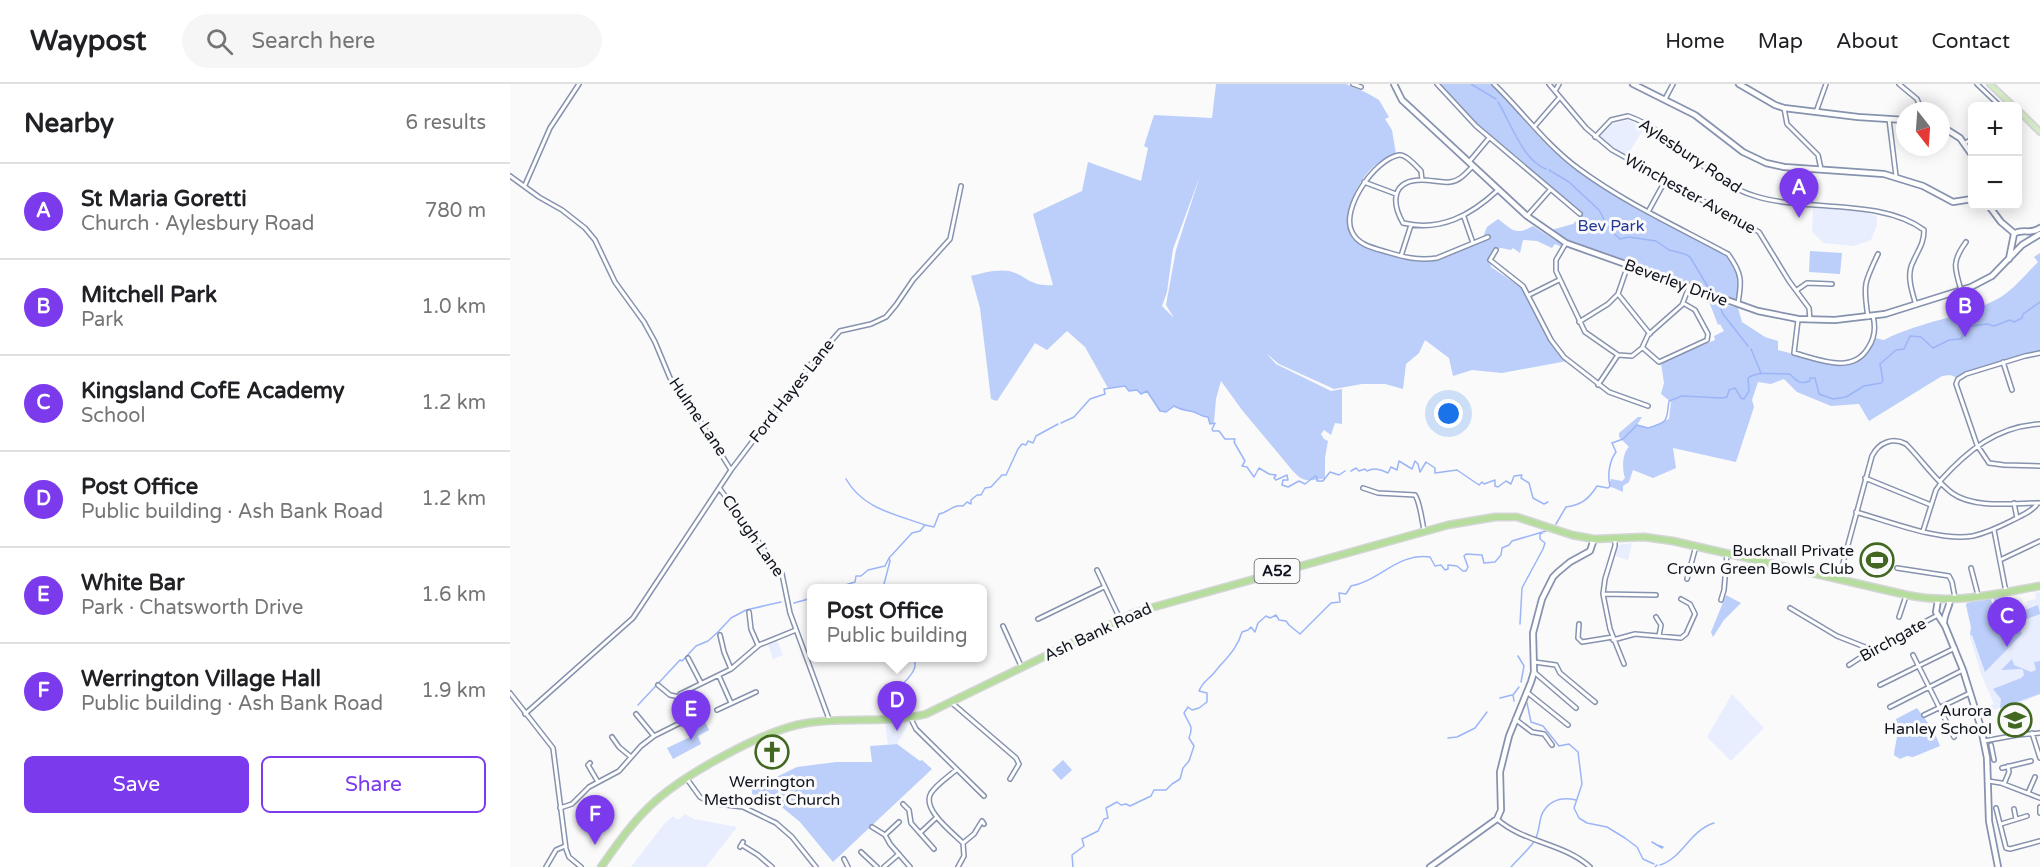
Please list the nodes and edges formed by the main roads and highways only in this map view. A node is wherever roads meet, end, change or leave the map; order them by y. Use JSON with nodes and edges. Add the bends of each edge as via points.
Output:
{"nodes":[{"id":1,"x":1990,"y":84,"type":"edge"},
{"id":2,"x":2009,"y":102,"type":"edge"},
{"id":3,"x":2022,"y":114,"type":"edge"},
{"id":4,"x":2040,"y":132,"type":"edge"},
{"id":5,"x":2040,"y":586,"type":"edge"},
{"id":6,"x":601,"y":867,"type":"edge"}],
"edges":[{"from":1,"to":2,"type":"main road"},
{"from":3,"to":4,"type":"main road"},
{"from":5,"to":6,"type":"highway","name":"Ash Bank Road","number":"A52","via":[[1938,600],[1644,537],[1594,539],[1517,517],[1474,520],[1424,530],[1154,606],[926,714],[804,723],[770,734],[657,799],[637,818]]}]}
